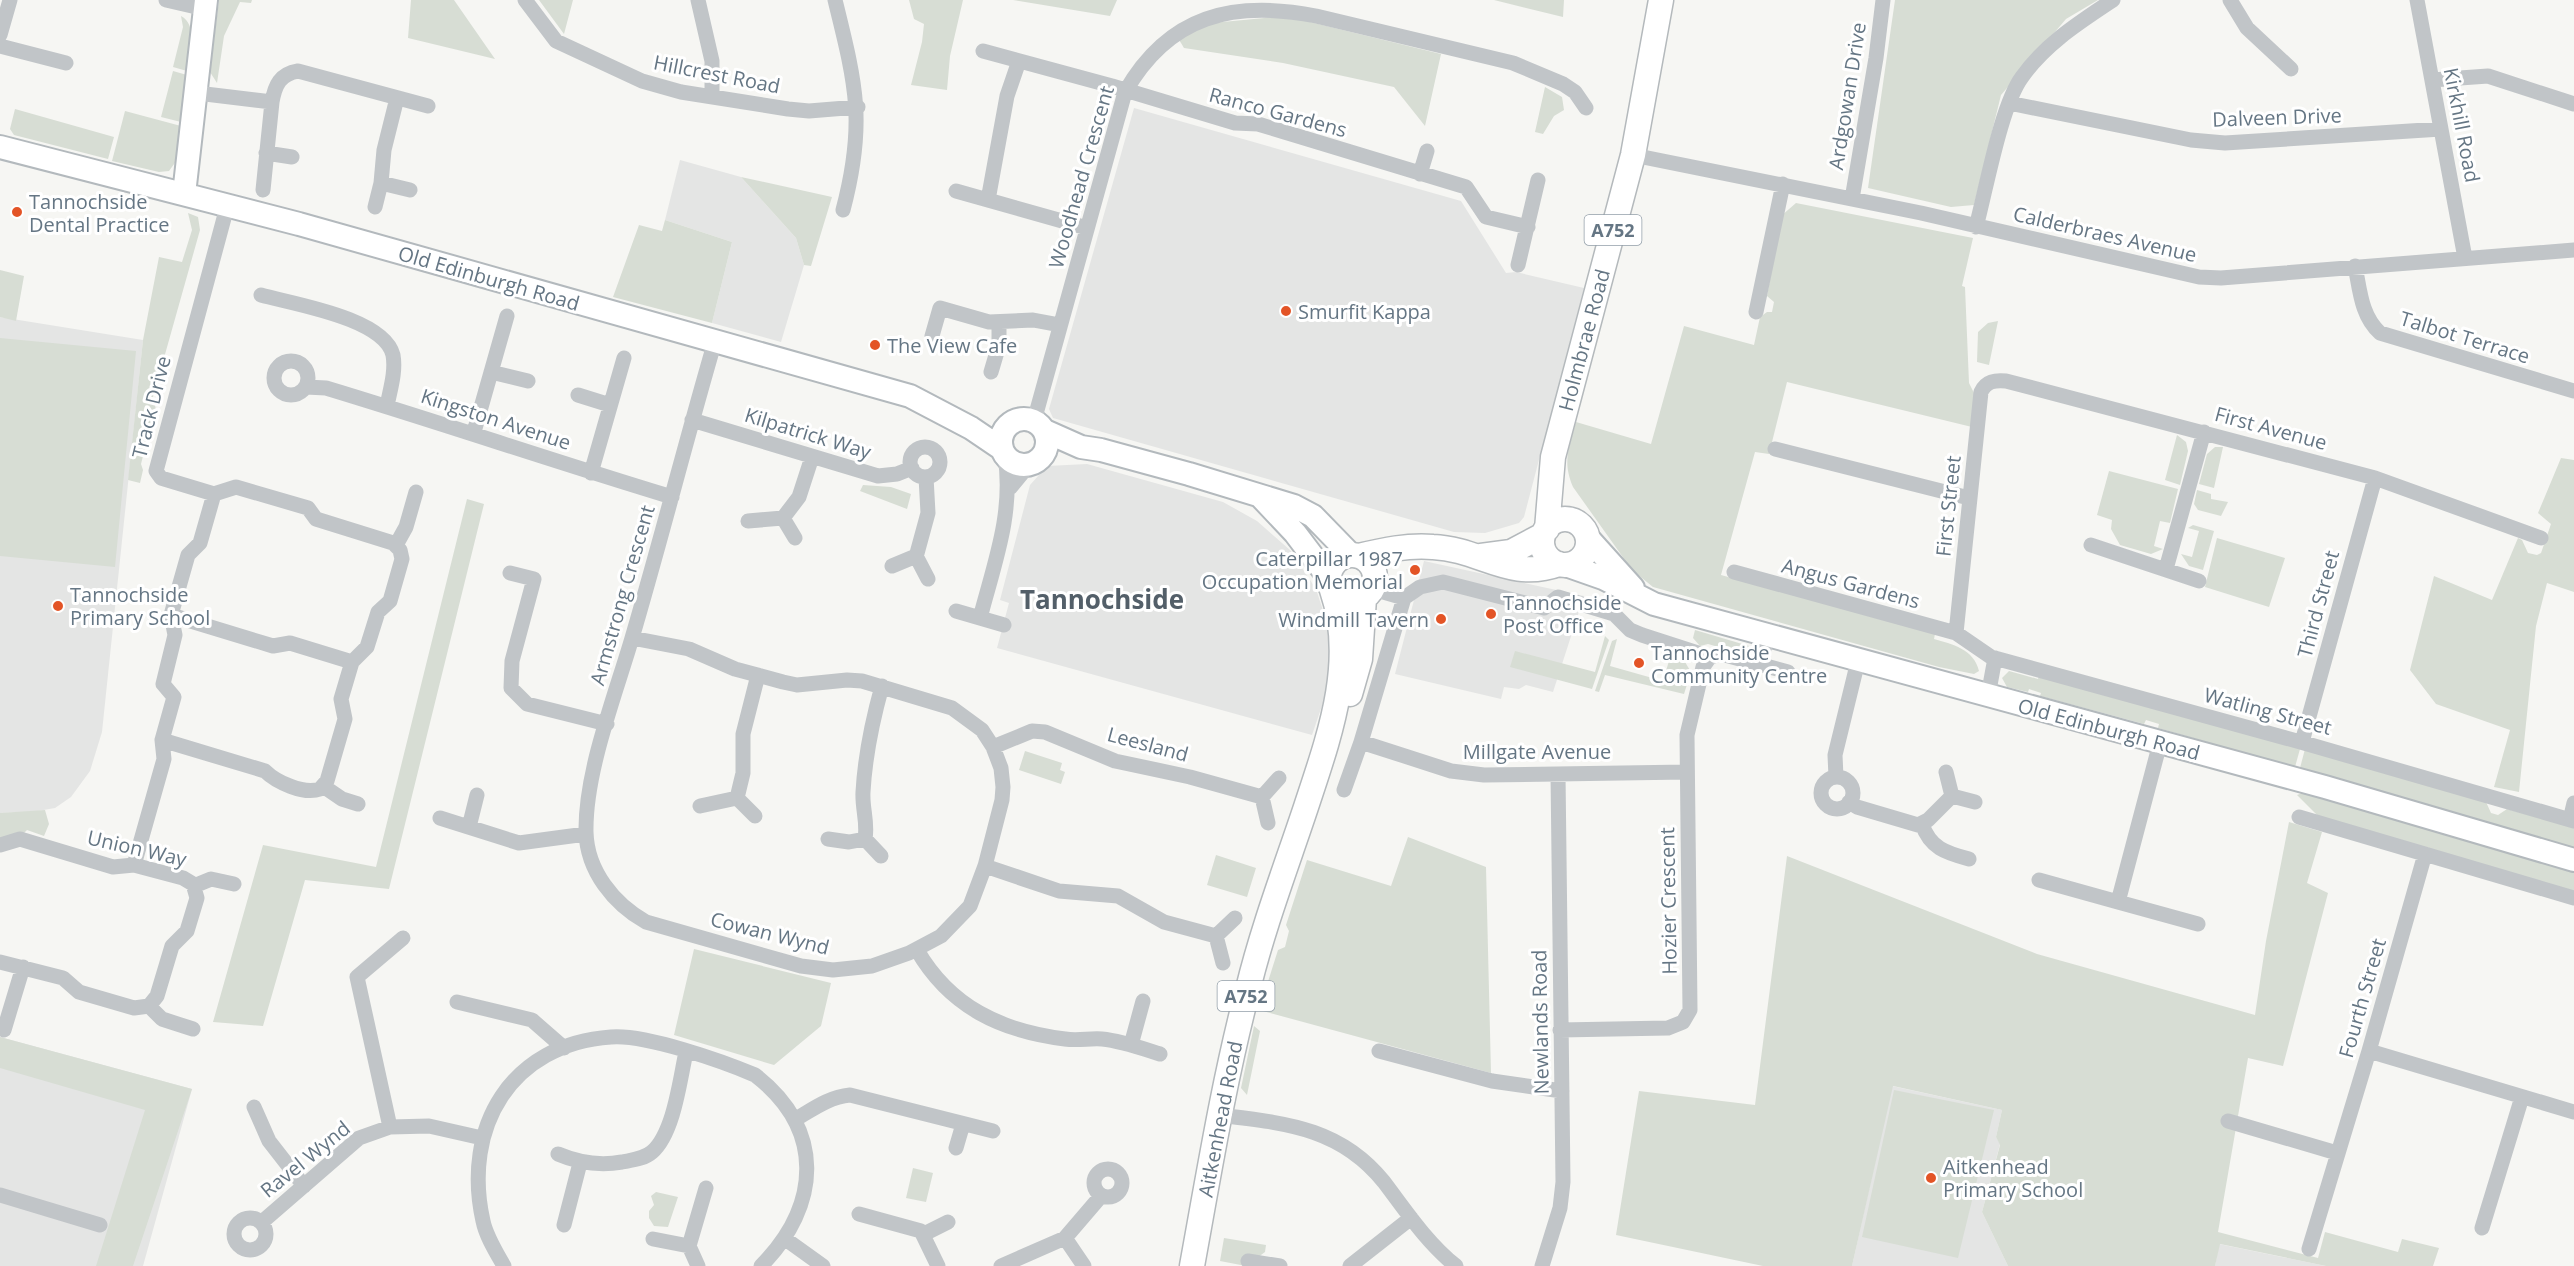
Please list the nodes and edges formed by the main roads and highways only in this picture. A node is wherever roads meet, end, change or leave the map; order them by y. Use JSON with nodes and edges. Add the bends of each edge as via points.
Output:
{"nodes":[{"id":1,"x":1661,"y":0,"type":"edge"},
{"id":2,"x":206,"y":5,"type":"edge"},
{"id":3,"x":0,"y":147,"type":"edge"},
{"id":4,"x":184,"y":194,"type":"junction"},
{"id":5,"x":1008,"y":426,"type":"junction"},
{"id":6,"x":1039,"y":426,"type":"junction"},
{"id":7,"x":971,"y":428,"type":"junction"},
{"id":8,"x":1081,"y":447,"type":"junction"},
{"id":9,"x":1004,"y":453,"type":"junction"},
{"id":10,"x":1034,"y":462,"type":"junction"},
{"id":11,"x":1553,"y":469,"type":"junction"},
{"id":12,"x":1260,"y":497,"type":"junction"},
{"id":13,"x":1584,"y":531,"type":"junction"},
{"id":14,"x":1545,"y":532,"type":"junction"},
{"id":15,"x":1419,"y":547,"type":"junction"},
{"id":16,"x":1355,"y":555,"type":"junction"},
{"id":17,"x":1478,"y":556,"type":"junction"},
{"id":18,"x":1563,"y":565,"type":"junction"},
{"id":19,"x":1331,"y":584,"type":"junction"},
{"id":20,"x":1371,"y":587,"type":"junction"},
{"id":21,"x":1644,"y":600,"type":"junction"},
{"id":22,"x":1330,"y":733,"type":"junction"},
{"id":23,"x":2574,"y":860,"type":"edge"},
{"id":24,"x":1192,"y":1266,"type":"edge"}],
"edges":[{"from":1,"to":11,"type":"main road","name":"Holmbrae Road","number":"A752","via":[[1633,155]]},
{"from":2,"to":4,"type":"main road"},
{"from":3,"to":4,"type":"main road","name":"Old Edinburgh Road"},
{"from":4,"to":7,"type":"main road","name":"Old Edinburgh Road","via":[[910,396]]},
{"from":5,"to":6,"type":"main road","via":[[1020,419]]},
{"from":5,"to":7,"type":"main road"},
{"from":5,"to":9,"type":"main road","via":[[1001,437]]},
{"from":6,"to":8,"type":"main road"},
{"from":6,"to":10,"type":"main road","via":[[1046,449]]},
{"from":7,"to":9,"type":"main road","name":"Old Edinburgh Road"},
{"from":8,"to":10,"type":"main road"},
{"from":8,"to":12,"type":"main road"},
{"from":9,"to":10,"type":"main road","name":"Old Edinburgh Road","via":[[1016,464]]},
{"from":11,"to":13,"type":"main road"},
{"from":11,"to":14,"type":"main road","name":"Holmbrae Road","number":"A752"},
{"from":12,"to":16,"type":"main road","via":[[1294,506],[1313,516]]},
{"from":12,"to":19,"type":"main road","via":[[1294,533]]},
{"from":13,"to":14,"type":"main road","via":[[1566,519],[1558,520]]},
{"from":13,"to":18,"type":"main road","via":[[1588,546],[1581,560]]},
{"from":13,"to":21,"type":"main road"},
{"from":14,"to":17,"type":"main road","via":[[1511,552]]},
{"from":14,"to":18,"type":"main road","via":[[1542,542],[1547,556]]},
{"from":15,"to":16,"type":"main road"},
{"from":15,"to":17,"type":"main road"},
{"from":15,"to":20,"type":"main road","via":[[1390,561]]},
{"from":16,"to":19,"type":"main road","via":[[1344,556],[1333,565]]},
{"from":16,"to":20,"type":"main road","via":[[1370,563]]},
{"from":17,"to":18,"type":"main road","via":[[1508,569],[1534,571]]},
{"from":18,"to":21,"type":"main road","name":"Old Edinburgh Road","via":[[1596,575]]},
{"from":19,"to":20,"type":"main road","via":[[1343,599],[1357,601]]},
{"from":19,"to":22,"type":"main road","name":"Aitkenhead Road","number":"A752","via":[[1343,633],[1342,669]]},
{"from":20,"to":22,"type":"main road","name":"Aitkenhead Road","number":"A752","via":[[1360,659],[1349,697]]},
{"from":21,"to":23,"type":"main road","name":"Old Edinburgh Road","via":[[2325,787]]},
{"from":22,"to":24,"type":"main road","name":"Aitkenhead Road","number":"A752","via":[[1248,988],[1219,1115]]}]}
